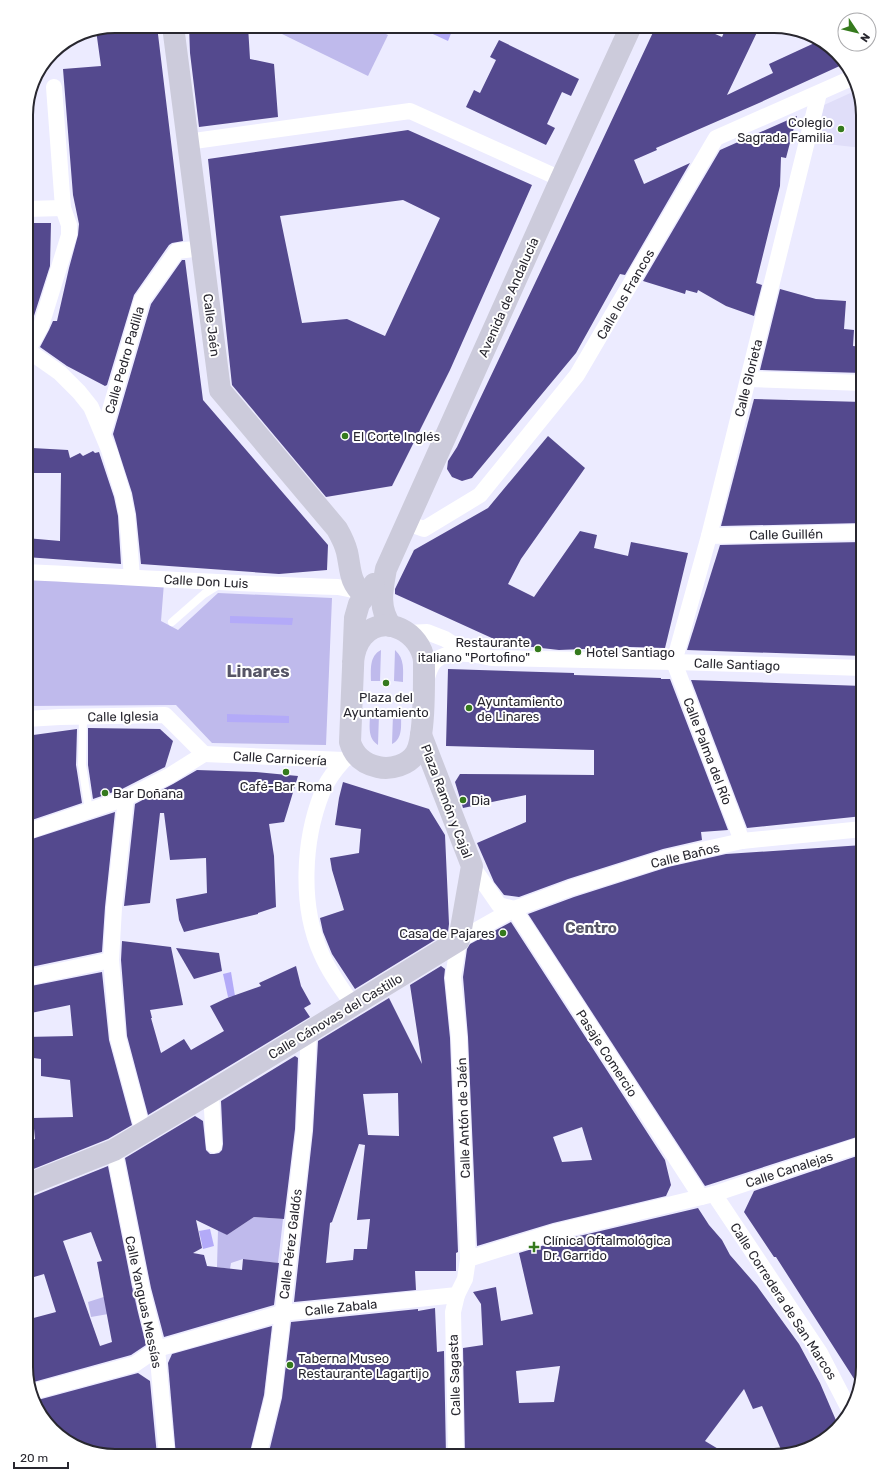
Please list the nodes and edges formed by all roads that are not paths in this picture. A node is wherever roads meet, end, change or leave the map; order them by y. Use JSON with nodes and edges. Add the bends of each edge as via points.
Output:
{"nodes":[{"id":1,"x":173,"y":33,"type":"edge"},
{"id":2,"x":628,"y":33,"type":"edge"},
{"id":3,"x":848,"y":80,"type":"edge"},
{"id":4,"x":54,"y":87,"type":"dead end"},
{"id":5,"x":819,"y":93,"type":"junction"},
{"id":6,"x":187,"y":142,"type":"junction"},
{"id":7,"x":561,"y":179,"type":"junction"},
{"id":8,"x":63,"y":208,"type":"junction"},
{"id":9,"x":33,"y":209,"type":"edge"},
{"id":10,"x":202,"y":248,"type":"junction"},
{"id":11,"x":33,"y":340,"type":"edge"},
{"id":12,"x":33,"y":354,"type":"edge"},
{"id":13,"x":748,"y":379,"type":"junction"},
{"id":14,"x":856,"y":383,"type":"edge"},
{"id":15,"x":103,"y":434,"type":"junction"},
{"id":16,"x":407,"y":523,"type":"junction"},
{"id":17,"x":856,"y":532,"type":"edge"},
{"id":18,"x":709,"y":536,"type":"junction"},
{"id":19,"x":386,"y":569,"type":"junction"},
{"id":20,"x":33,"y":572,"type":"edge"},
{"id":21,"x":132,"y":577,"type":"junction"},
{"id":22,"x":222,"y":583,"type":"junction"},
{"id":23,"x":358,"y":588,"type":"junction"},
{"id":24,"x":172,"y":622,"type":"dead end"},
{"id":25,"x":395,"y":625,"type":"junction"},
{"id":26,"x":467,"y":653,"type":"junction"},
{"id":27,"x":353,"y":662,"type":"junction"},
{"id":28,"x":674,"y":662,"type":"junction"},
{"id":29,"x":856,"y":668,"type":"edge"},
{"id":30,"x":424,"y":687,"type":"junction"},
{"id":31,"x":83,"y":716,"type":"junction"},
{"id":32,"x":33,"y":718,"type":"edge"},
{"id":33,"x":421,"y":735,"type":"junction"},
{"id":34,"x":204,"y":754,"type":"junction"},
{"id":35,"x":349,"y":757,"type":"junction"},
{"id":36,"x":126,"y":798,"type":"junction"},
{"id":37,"x":89,"y":811,"type":"junction"},
{"id":38,"x":33,"y":830,"type":"edge"},
{"id":39,"x":856,"y":830,"type":"edge"},
{"id":40,"x":742,"y":841,"type":"junction"},
{"id":41,"x":472,"y":866,"type":"junction"},
{"id":42,"x":514,"y":909,"type":"junction"},
{"id":43,"x":459,"y":940,"type":"junction"},
{"id":44,"x":111,"y":960,"type":"junction"},
{"id":45,"x":33,"y":977,"type":"edge"},
{"id":46,"x":353,"y":1005,"type":"junction"},
{"id":47,"x":309,"y":1031,"type":"junction"},
{"id":48,"x":211,"y":1092,"type":"junction"},
{"id":49,"x":143,"y":1131,"type":"junction"},
{"id":50,"x":214,"y":1145,"type":"dead end"},
{"id":51,"x":856,"y":1146,"type":"edge"},
{"id":52,"x":114,"y":1150,"type":"junction"},
{"id":53,"x":33,"y":1182,"type":"edge"},
{"id":54,"x":707,"y":1195,"type":"junction"},
{"id":55,"x":468,"y":1258,"type":"junction"},
{"id":56,"x":457,"y":1295,"type":"junction"},
{"id":57,"x":282,"y":1314,"type":"junction"},
{"id":58,"x":157,"y":1349,"type":"junction"},
{"id":59,"x":37,"y":1391,"type":"edge"},
{"id":60,"x":847,"y":1405,"type":"edge"},
{"id":61,"x":166,"y":1449,"type":"edge"},
{"id":62,"x":260,"y":1449,"type":"edge"},
{"id":63,"x":456,"y":1449,"type":"edge"}],
"edges":[{"from":1,"to":6,"type":"street","name":"Calle Jaén"},
{"from":2,"to":7,"type":"street","name":"Avenida de Andalucía"},
{"from":3,"to":5,"type":"street","name":"Calle los Francos"},
{"from":4,"to":8,"type":"street"},
{"from":5,"to":13,"type":"street","name":"Calle Glorieta"},
{"from":5,"to":16,"type":"street","name":"Calle los Francos","via":[[716,138],[578,375],[480,495],[424,529]]},
{"from":6,"to":7,"type":"street","via":[[410,111]]},
{"from":6,"to":10,"type":"street","name":"Calle Jaén"},
{"from":7,"to":16,"type":"street","name":"Avenida de Andalucía"},
{"from":8,"to":9,"type":"street"},
{"from":8,"to":11,"type":"street","via":[[69,225],[69,235],[41,326]]},
{"from":10,"to":15,"type":"street","name":"Calle Pedro Padilla","via":[[177,251],[142,300]]},
{"from":10,"to":23,"type":"street","name":"Calle Jaén","via":[[220,390],[337,529],[346,548]]},
{"from":12,"to":15,"type":"street","via":[[55,369],[79,392],[91,407]]},
{"from":13,"to":14,"type":"street"},
{"from":13,"to":18,"type":"street","name":"Calle Glorieta"},
{"from":15,"to":21,"type":"street","via":[[123,495]]},
{"from":16,"to":19,"type":"street","name":"Avenida de Andalucía"},
{"from":17,"to":18,"type":"street","name":"Calle Guillén"},
{"from":18,"to":28,"type":"street","name":"Calle Glorieta"},
{"from":19,"to":23,"type":"street"},
{"from":19,"to":25,"type":"street","via":[[381,600]]},
{"from":20,"to":21,"type":"street","name":"Calle Don Luis"},
{"from":21,"to":22,"type":"street","name":"Calle Don Luis"},
{"from":22,"to":23,"type":"street","name":"Calle Don Luis","via":[[338,587],[353,590]]},
{"from":22,"to":24,"type":"lane","via":[[204,594]]},
{"from":23,"to":25,"type":"street"},
{"from":23,"to":27,"type":"street","via":[[359,604],[355,618]]},
{"from":25,"to":26,"type":"street","name":"Calle Santiago","via":[[445,639]]},
{"from":25,"to":27,"type":"street","via":[[373,629],[363,635],[357,645]]},
{"from":25,"to":30,"type":"street","via":[[416,640],[422,651]]},
{"from":26,"to":28,"type":"street","name":"Calle Santiago","via":[[492,658]]},
{"from":26,"to":30,"type":"street","name":"Calle Santiago","via":[[436,660],[430,667]]},
{"from":27,"to":35,"type":"street"},
{"from":28,"to":29,"type":"street","name":"Calle Santiago"},
{"from":28,"to":40,"type":"street","name":"Calle Palma del Río"},
{"from":30,"to":33,"type":"street"},
{"from":31,"to":32,"type":"street","name":"Calle Iglesia"},
{"from":31,"to":34,"type":"street","name":"Calle Iglesia","via":[[166,715]]},
{"from":31,"to":37,"type":"lane","via":[[82,765]]},
{"from":33,"to":35,"type":"street","via":[[414,756],[393,768],[371,766],[362,760]]},
{"from":33,"to":41,"type":"street","name":"Plaza Ramón y Cajal"},
{"from":34,"to":35,"type":"street","name":"Calle Carnicería"},
{"from":34,"to":36,"type":"street"},
{"from":35,"to":46,"type":"street","via":[[322,792],[307,856],[306,879],[315,938],[320,953]]},
{"from":36,"to":37,"type":"street"},
{"from":36,"to":44,"type":"street"},
{"from":37,"to":38,"type":"street"},
{"from":39,"to":40,"type":"street","name":"Calle Baños"},
{"from":40,"to":42,"type":"street","name":"Calle Baños","via":[[666,858]]},
{"from":41,"to":42,"type":"street","name":"Plaza Ramón y Cajal","via":[[498,905]]},
{"from":41,"to":43,"type":"street","name":"Plaza Ramón y Cajal"},
{"from":42,"to":43,"type":"street"},
{"from":42,"to":54,"type":"street","name":"Pasaje Comercio"},
{"from":43,"to":46,"type":"street","name":"Calle Cánovas del Castillo"},
{"from":43,"to":55,"type":"street","name":"Calle Antón de Jaén","via":[[453,977],[460,1037]]},
{"from":44,"to":45,"type":"street"},
{"from":44,"to":49,"type":"street","via":[[118,1038]]},
{"from":46,"to":47,"type":"street","name":"Calle Cánovas del Castillo"},
{"from":47,"to":48,"type":"street","name":"Calle Cánovas del Castillo"},
{"from":47,"to":57,"type":"street","name":"Calle Pérez Galdós","via":[[304,1130]]},
{"from":48,"to":49,"type":"street","name":"Calle Cánovas del Castillo"},
{"from":48,"to":50,"type":"street"},
{"from":49,"to":52,"type":"street","name":"Calle Cánovas del Castillo"},
{"from":51,"to":54,"type":"street","name":"Calle Canalejas"},
{"from":52,"to":53,"type":"street","name":"Calle Cánovas del Castillo"},
{"from":52,"to":58,"type":"street","name":"Calle Yanguas Messías","via":[[139,1276]]},
{"from":54,"to":55,"type":"street","name":"Calle Canalejas","via":[[554,1232]]},
{"from":54,"to":60,"type":"street","name":"Calle Corredera de San Marcos","via":[[820,1353]]},
{"from":55,"to":56,"type":"street","name":"Calle Antón de Jaén","via":[[465,1279]]},
{"from":56,"to":57,"type":"street","name":"Calle Zabala"},
{"from":56,"to":63,"type":"street","name":"Calle Sagasta","via":[[452,1312]]},
{"from":57,"to":58,"type":"street","name":"Calle Zabala"},
{"from":57,"to":62,"type":"street","name":"Calle Pérez Galdós","via":[[273,1397]]},
{"from":58,"to":59,"type":"street","name":"Calle Zabala","via":[[134,1364]]},
{"from":58,"to":61,"type":"street","name":"Calle Yanguas Messías"}]}
